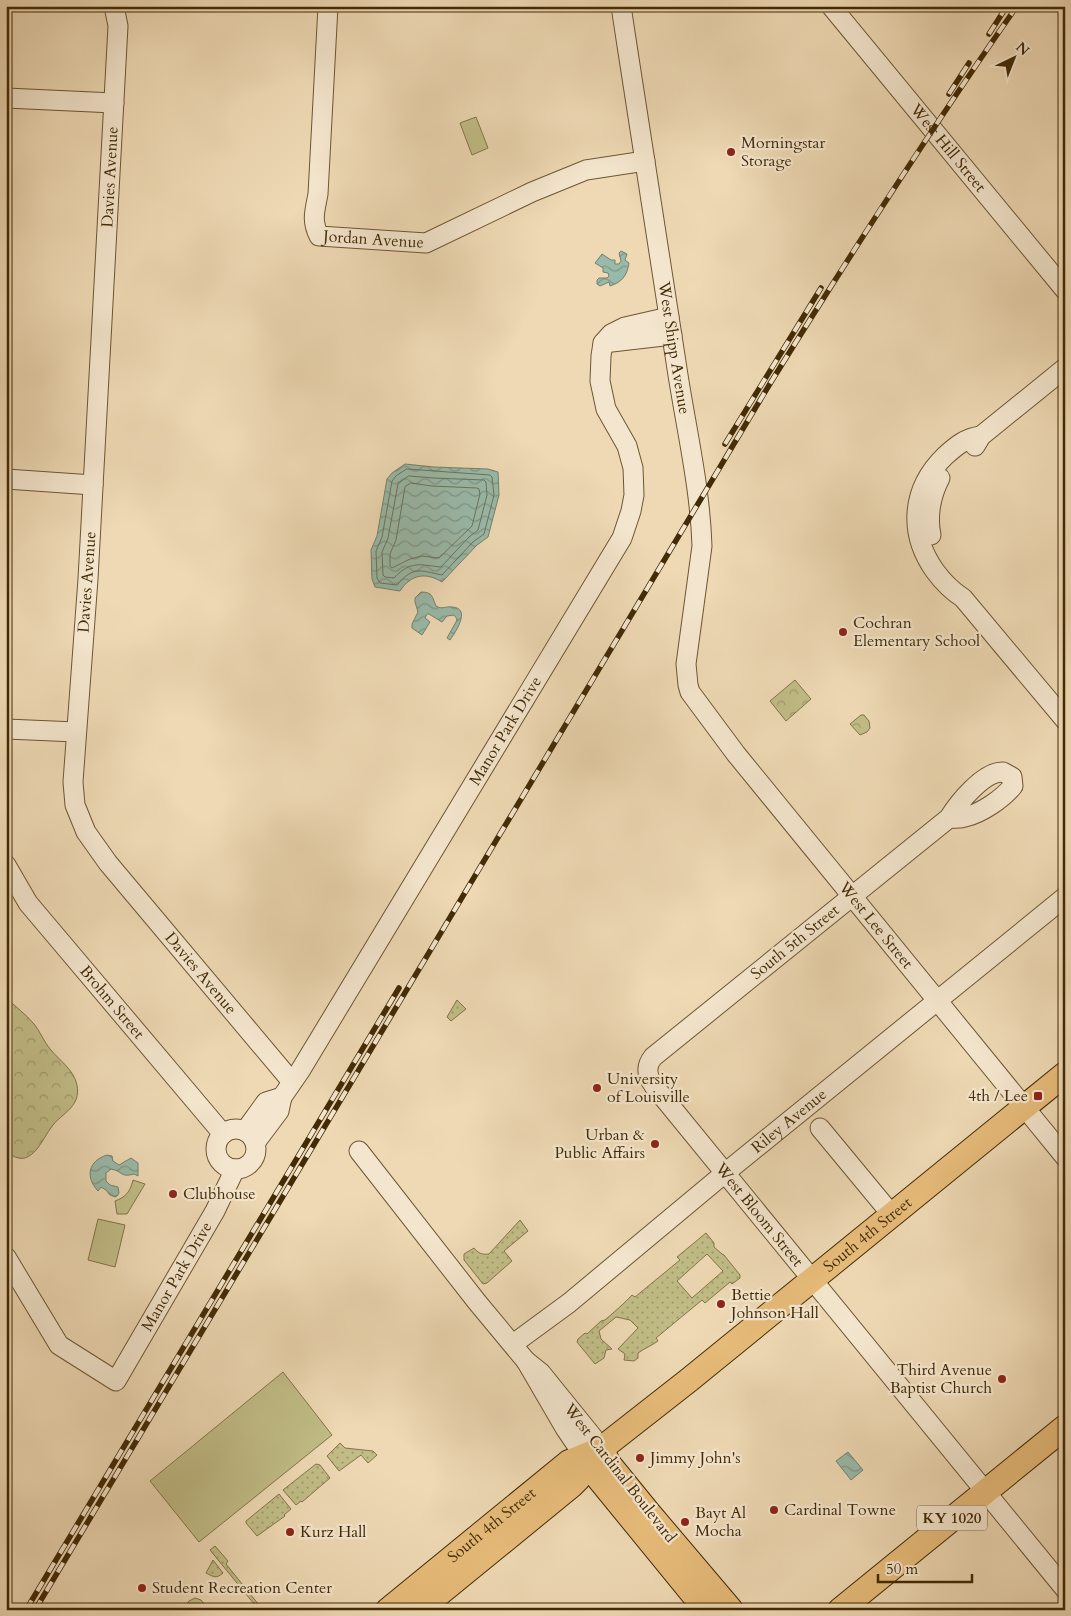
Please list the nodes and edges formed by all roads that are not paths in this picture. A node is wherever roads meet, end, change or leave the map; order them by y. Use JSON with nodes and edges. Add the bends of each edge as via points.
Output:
{"nodes":[{"id":1,"x":114,"y":6,"type":"edge"},
{"id":2,"x":328,"y":6,"type":"edge"},
{"id":3,"x":621,"y":6,"type":"edge"},
{"id":4,"x":831,"y":6,"type":"edge"},
{"id":5,"x":6,"y":98,"type":"edge"},
{"id":6,"x":114,"y":103,"type":"junction"},
{"id":7,"x":645,"y":162,"type":"junction"},
{"id":8,"x":1065,"y":290,"type":"edge"},
{"id":9,"x":669,"y":316,"type":"junction"},
{"id":10,"x":672,"y":336,"type":"junction"},
{"id":11,"x":603,"y":344,"type":"junction"},
{"id":12,"x":1065,"y":368,"type":"edge"},
{"id":13,"x":6,"y":479,"type":"edge"},
{"id":14,"x":93,"y":484,"type":"junction"},
{"id":15,"x":690,"y":692,"type":"joint"},
{"id":16,"x":1064,"y":719,"type":"edge"},
{"id":17,"x":6,"y":729,"type":"edge"},
{"id":18,"x":76,"y":732,"type":"junction"},
{"id":19,"x":948,"y":818,"type":"dead end"},
{"id":20,"x":6,"y":866,"type":"edge"},
{"id":21,"x":852,"y":895,"type":"junction"},
{"id":22,"x":1065,"y":897,"type":"edge"},
{"id":23,"x":937,"y":1001,"type":"junction"},
{"id":24,"x":648,"y":1071,"type":"joint"},
{"id":25,"x":1065,"y":1074,"type":"edge"},
{"id":26,"x":287,"y":1089,"type":"junction"},
{"id":27,"x":1024,"y":1108,"type":"junction"},
{"id":28,"x":820,"y":1128,"type":"dead end"},
{"id":29,"x":223,"y":1134,"type":"junction"},
{"id":30,"x":250,"y":1137,"type":"junction"},
{"id":31,"x":359,"y":1151,"type":"dead end"},
{"id":32,"x":1065,"y":1157,"type":"edge"},
{"id":33,"x":235,"y":1169,"type":"junction"},
{"id":34,"x":725,"y":1173,"type":"junction"},
{"id":35,"x":892,"y":1215,"type":"junction"},
{"id":36,"x":6,"y":1257,"type":"edge"},
{"id":37,"x":812,"y":1280,"type":"junction"},
{"id":38,"x":513,"y":1344,"type":"junction"},
{"id":39,"x":1065,"y":1427,"type":"edge"},
{"id":40,"x":591,"y":1457,"type":"junction"},
{"id":41,"x":985,"y":1492,"type":"junction"},
{"id":42,"x":1065,"y":1589,"type":"edge"},
{"id":43,"x":388,"y":1610,"type":"edge"},
{"id":44,"x":419,"y":1610,"type":"edge"},
{"id":45,"x":706,"y":1610,"type":"edge"},
{"id":46,"x":731,"y":1610,"type":"edge"},
{"id":47,"x":840,"y":1610,"type":"edge"}],
"edges":[{"from":1,"to":6,"type":"street","name":"Davies Avenue","via":[[118,26]]},
{"from":2,"to":7,"type":"street","name":"Jordan Avenue","via":[[318,194],[313,226],[319,236],[426,243],[586,170]]},
{"from":3,"to":7,"type":"street","name":"West Shipp Avenue"},
{"from":4,"to":8,"type":"street","name":"West Hill Street"},
{"from":5,"to":6,"type":"street"},
{"from":6,"to":14,"type":"street","name":"Davies Avenue"},
{"from":7,"to":9,"type":"street","name":"West Shipp Avenue"},
{"from":9,"to":10,"type":"street","name":"West Shipp Avenue"},
{"from":9,"to":11,"type":"street","via":[[625,327],[611,334]]},
{"from":10,"to":11,"type":"street"},
{"from":10,"to":15,"type":"street","name":"West Shipp Avenue","via":[[702,530],[686,664]]},
{"from":11,"to":26,"type":"street","name":"Manor Park Drive","via":[[600,381],[606,409],[627,446],[633,468],[634,495],[624,533]]},
{"from":12,"to":16,"type":"street","via":[[988,431],[968,438],[949,452],[926,480],[917,507],[917,529],[925,556],[938,576],[963,598]]},
{"from":13,"to":14,"type":"street"},
{"from":14,"to":18,"type":"street","name":"Davies Avenue"},
{"from":15,"to":21,"type":"street","name":"West Lee Street","via":[[736,754]]},
{"from":17,"to":18,"type":"street"},
{"from":18,"to":26,"type":"street","name":"Davies Avenue","via":[[75,805],[86,832]]},
{"from":19,"to":21,"type":"street","name":"South 5th Street"},
{"from":20,"to":29,"type":"street","name":"Brohm Street","via":[[28,903]]},
{"from":21,"to":23,"type":"street","name":"West Lee Street"},
{"from":21,"to":24,"type":"street","name":"South 5th Street","via":[[653,1057]]},
{"from":22,"to":23,"type":"street","name":"Riley Avenue"},
{"from":23,"to":27,"type":"street","name":"West Lee Street"},
{"from":23,"to":34,"type":"street","name":"Riley Avenue"},
{"from":24,"to":34,"type":"street","name":"West Bloom Street","via":[[654,1086]]},
{"from":25,"to":27,"type":"main road","name":"South 4th Street"},
{"from":26,"to":30,"type":"street","name":"Manor Park Drive","via":[[279,1111]]},
{"from":27,"to":32,"type":"street","name":"West Lee Street"},
{"from":27,"to":35,"type":"main road","name":"South 4th Street"},
{"from":28,"to":35,"type":"street"},
{"from":29,"to":30,"type":"street","via":[[238,1130]]},
{"from":29,"to":33,"type":"street","via":[[218,1140],[217,1156],[227,1167]]},
{"from":30,"to":33,"type":"street","name":"Manor Park Drive","via":[[256,1151],[254,1158],[243,1168]]},
{"from":31,"to":38,"type":"street","name":"West Cardinal Boulevard"},
{"from":33,"to":36,"type":"street","name":"Manor Park Drive","via":[[215,1211],[116,1381],[59,1345]]},
{"from":34,"to":37,"type":"street","name":"West Bloom Street"},
{"from":34,"to":38,"type":"street","name":"Riley Avenue","via":[[569,1304]]},
{"from":35,"to":37,"type":"main road","name":"South 4th Street"},
{"from":37,"to":40,"type":"main road","name":"South 4th Street"},
{"from":37,"to":41,"type":"street","name":"West Bloom Street"},
{"from":38,"to":40,"type":"street","name":"West Cardinal Boulevard","via":[[592,1436]]},
{"from":39,"to":41,"type":"main road","number":"KY 1020"},
{"from":40,"to":43,"type":"main road","name":"South 4th Street","via":[[569,1462]]},
{"from":40,"to":44,"type":"main road","name":"South 4th Street","via":[[571,1486]]},
{"from":40,"to":45,"type":"main road","name":"West Cardinal Boulevard","via":[[599,1479]]},
{"from":40,"to":46,"type":"main road","name":"West Cardinal Boulevard","via":[[609,1464]]},
{"from":41,"to":42,"type":"street","name":"West Bloom Street"},
{"from":41,"to":47,"type":"main road","number":"KY 1020"}]}
